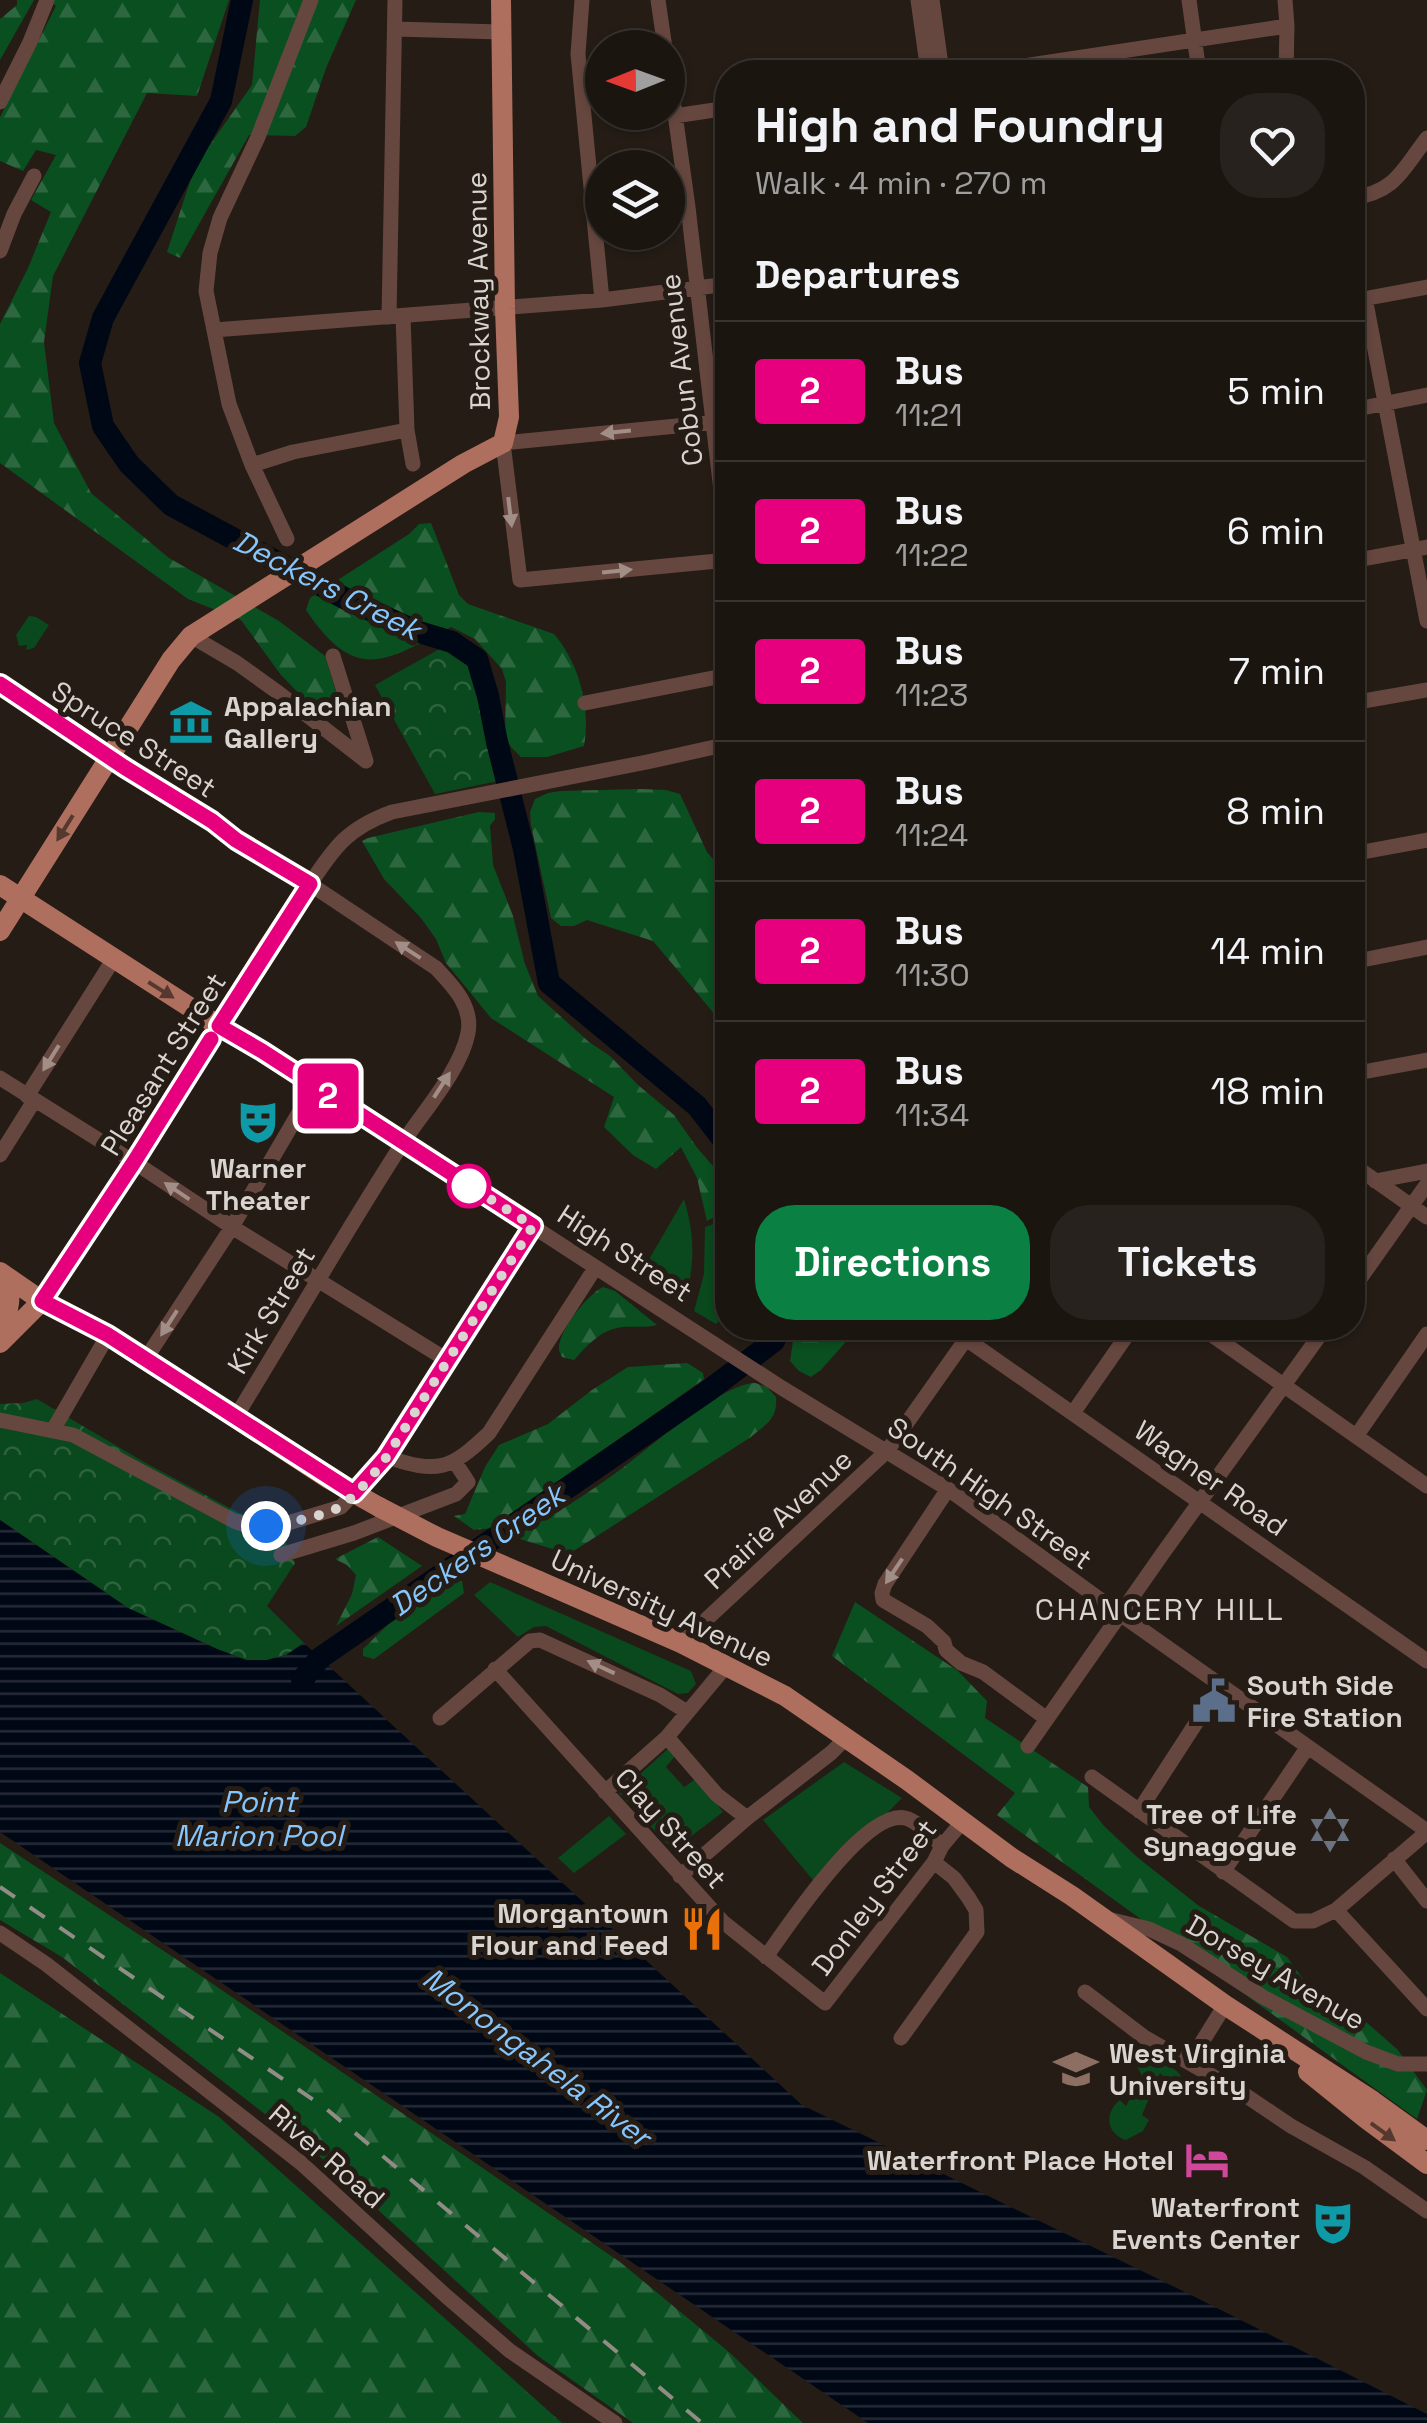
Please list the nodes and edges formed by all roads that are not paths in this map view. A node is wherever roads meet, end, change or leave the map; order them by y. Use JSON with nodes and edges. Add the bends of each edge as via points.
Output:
{"nodes":[{"id":1,"x":47,"y":0,"type":"edge"},
{"id":2,"x":311,"y":0,"type":"edge"},
{"id":3,"x":395,"y":0,"type":"edge"},
{"id":4,"x":501,"y":0,"type":"edge"},
{"id":5,"x":582,"y":0,"type":"edge"},
{"id":6,"x":658,"y":0,"type":"edge"},
{"id":7,"x":918,"y":0,"type":"edge"},
{"id":8,"x":932,"y":0,"type":"edge"},
{"id":9,"x":1189,"y":0,"type":"edge"},
{"id":10,"x":1285,"y":0,"type":"edge"},
{"id":11,"x":1287,"y":26,"type":"junction"},
{"id":12,"x":395,"y":29,"type":"junction"},
{"id":13,"x":663,"y":30,"type":"edge"},
{"id":14,"x":501,"y":32,"type":"junction"},
{"id":15,"x":1194,"y":40,"type":"junction"},
{"id":16,"x":926,"y":60,"type":"edge"},
{"id":17,"x":940,"y":60,"type":"edge"},
{"id":18,"x":1063,"y":60,"type":"edge"},
{"id":19,"x":1197,"y":60,"type":"edge"},
{"id":20,"x":1286,"y":60,"type":"edge"},
{"id":21,"x":0,"y":102,"type":"edge"},
{"id":22,"x":715,"y":110,"type":"edge"},
{"id":23,"x":685,"y":114,"type":"edge"},
{"id":24,"x":676,"y":130,"type":"edge"},
{"id":25,"x":1427,"y":138,"type":"edge"},
{"id":26,"x":34,"y":176,"type":"dead end"},
{"id":27,"x":1365,"y":196,"type":"edge"},
{"id":28,"x":0,"y":251,"type":"edge"},
{"id":29,"x":715,"y":286,"type":"edge"},
{"id":30,"x":1427,"y":287,"type":"edge"},
{"id":31,"x":697,"y":288,"type":"junction"},
{"id":32,"x":1365,"y":299,"type":"edge"},
{"id":33,"x":602,"y":300,"type":"junction"},
{"id":34,"x":505,"y":308,"type":"junction"},
{"id":35,"x":396,"y":316,"type":"junction"},
{"id":36,"x":1365,"y":323,"type":"edge"},
{"id":37,"x":214,"y":330,"type":"junction"},
{"id":38,"x":715,"y":393,"type":"edge"},
{"id":39,"x":1427,"y":395,"type":"edge"},
{"id":40,"x":1386,"y":403,"type":"junction"},
{"id":41,"x":1365,"y":407,"type":"edge"},
{"id":42,"x":715,"y":423,"type":"edge"},
{"id":43,"x":407,"y":430,"type":"junction"},
{"id":44,"x":503,"y":444,"type":"junction"},
{"id":45,"x":413,"y":464,"type":"dead end"},
{"id":46,"x":252,"y":466,"type":"junction"},
{"id":47,"x":287,"y":539,"type":"dead end"},
{"id":48,"x":1421,"y":548,"type":"edge"},
{"id":49,"x":1365,"y":559,"type":"edge"},
{"id":50,"x":715,"y":561,"type":"edge"},
{"id":51,"x":1427,"y":621,"type":"edge"},
{"id":52,"x":191,"y":636,"type":"junction"},
{"id":53,"x":333,"y":656,"type":"dead end"},
{"id":54,"x":715,"y":678,"type":"edge"},
{"id":55,"x":0,"y":684,"type":"edge"},
{"id":56,"x":1427,"y":690,"type":"edge"},
{"id":57,"x":1365,"y":702,"type":"edge"},
{"id":58,"x":585,"y":703,"type":"dead end"},
{"id":59,"x":715,"y":747,"type":"edge"},
{"id":60,"x":110,"y":758,"type":"junction"},
{"id":61,"x":1427,"y":840,"type":"edge"},
{"id":62,"x":1365,"y":852,"type":"edge"},
{"id":63,"x":310,"y":884,"type":"junction"},
{"id":64,"x":0,"y":886,"type":"edge"},
{"id":65,"x":20,"y":899,"type":"junction"},
{"id":66,"x":0,"y":931,"type":"edge"},
{"id":67,"x":1427,"y":947,"type":"edge"},
{"id":68,"x":1365,"y":959,"type":"edge"},
{"id":69,"x":112,"y":960,"type":"junction"},
{"id":70,"x":468,"y":1022,"type":"joint"},
{"id":71,"x":219,"y":1026,"type":"junction"},
{"id":72,"x":1427,"y":1060,"type":"edge"},
{"id":73,"x":1365,"y":1072,"type":"edge"},
{"id":74,"x":0,"y":1078,"type":"edge"},
{"id":75,"x":314,"y":1086,"type":"junction"},
{"id":76,"x":31,"y":1099,"type":"junction"},
{"id":77,"x":403,"y":1143,"type":"junction"},
{"id":78,"x":0,"y":1155,"type":"edge"},
{"id":79,"x":134,"y":1162,"type":"junction"},
{"id":80,"x":1427,"y":1172,"type":"edge"},
{"id":81,"x":1365,"y":1174,"type":"edge"},
{"id":82,"x":1375,"y":1181,"type":"junction"},
{"id":83,"x":1427,"y":1184,"type":"edge"},
{"id":84,"x":1411,"y":1206,"type":"junction"},
{"id":85,"x":1427,"y":1218,"type":"edge"},
{"id":86,"x":533,"y":1226,"type":"junction"},
{"id":87,"x":232,"y":1227,"type":"junction"},
{"id":88,"x":1365,"y":1271,"type":"edge"},
{"id":89,"x":0,"y":1273,"type":"edge"},
{"id":90,"x":590,"y":1276,"type":"dead end"},
{"id":91,"x":319,"y":1280,"type":"junction"},
{"id":92,"x":42,"y":1301,"type":"junction"},
{"id":93,"x":0,"y":1334,"type":"edge"},
{"id":94,"x":1427,"y":1334,"type":"edge"},
{"id":95,"x":108,"y":1335,"type":"junction"},
{"id":96,"x":962,"y":1340,"type":"edge"},
{"id":97,"x":976,"y":1340,"type":"edge"},
{"id":98,"x":1124,"y":1340,"type":"edge"},
{"id":99,"x":1219,"y":1340,"type":"edge"},
{"id":100,"x":1316,"y":1340,"type":"edge"},
{"id":101,"x":0,"y":1344,"type":"edge"},
{"id":102,"x":145,"y":1360,"type":"junction"},
{"id":103,"x":446,"y":1360,"type":"junction"},
{"id":104,"x":1283,"y":1384,"type":"junction"},
{"id":105,"x":817,"y":1408,"type":"joint"},
{"id":106,"x":1074,"y":1413,"type":"junction"},
{"id":107,"x":235,"y":1418,"type":"junction"},
{"id":108,"x":0,"y":1420,"type":"edge"},
{"id":109,"x":52,"y":1430,"type":"junction"},
{"id":110,"x":1357,"y":1435,"type":"junction"},
{"id":111,"x":887,"y":1451,"type":"junction"},
{"id":112,"x":386,"y":1457,"type":"junction"},
{"id":113,"x":456,"y":1462,"type":"junction"},
{"id":114,"x":1427,"y":1486,"type":"edge"},
{"id":115,"x":948,"y":1489,"type":"junction"},
{"id":116,"x":354,"y":1493,"type":"junction"},
{"id":117,"x":1200,"y":1500,"type":"junction"},
{"id":118,"x":281,"y":1555,"type":"dead end"},
{"id":119,"x":1120,"y":1614,"type":"junction"},
{"id":120,"x":680,"y":1643,"type":"junction"},
{"id":121,"x":1427,"y":1661,"type":"edge"},
{"id":122,"x":727,"y":1665,"type":"junction"},
{"id":123,"x":496,"y":1669,"type":"junction"},
{"id":124,"x":1220,"y":1686,"type":"junction"},
{"id":125,"x":687,"y":1712,"type":"junction"},
{"id":126,"x":440,"y":1718,"type":"dead end"},
{"id":127,"x":1047,"y":1719,"type":"junction"},
{"id":128,"x":667,"y":1737,"type":"junction"},
{"id":129,"x":846,"y":1738,"type":"junction"},
{"id":130,"x":1028,"y":1746,"type":"dead end"},
{"id":131,"x":1307,"y":1748,"type":"junction"},
{"id":132,"x":1092,"y":1778,"type":"dead end"},
{"id":133,"x":605,"y":1792,"type":"junction"},
{"id":134,"x":1139,"y":1810,"type":"junction"},
{"id":135,"x":747,"y":1818,"type":"junction"},
{"id":136,"x":963,"y":1821,"type":"junction"},
{"id":137,"x":1427,"y":1831,"type":"edge"},
{"id":138,"x":942,"y":1846,"type":"junction"},
{"id":139,"x":1394,"y":1859,"type":"junction"},
{"id":140,"x":934,"y":1862,"type":"junction"},
{"id":141,"x":1224,"y":1872,"type":"junction"},
{"id":142,"x":680,"y":1876,"type":"junction"},
{"id":143,"x":1427,"y":1901,"type":"edge"},
{"id":144,"x":1336,"y":1910,"type":"junction"},
{"id":145,"x":1101,"y":1917,"type":"junction"},
{"id":146,"x":0,"y":1934,"type":"edge"},
{"id":147,"x":766,"y":1958,"type":"junction"},
{"id":148,"x":1085,"y":1992,"type":"dead end"},
{"id":149,"x":825,"y":2002,"type":"joint"},
{"id":150,"x":1225,"y":2005,"type":"junction"},
{"id":151,"x":1427,"y":2009,"type":"edge"},
{"id":152,"x":901,"y":2038,"type":"dead end"},
{"id":153,"x":1189,"y":2063,"type":"junction"},
{"id":154,"x":1427,"y":2064,"type":"edge"},
{"id":155,"x":1427,"y":2140,"type":"edge"},
{"id":156,"x":1427,"y":2164,"type":"edge"},
{"id":157,"x":1427,"y":2211,"type":"edge"},
{"id":158,"x":615,"y":2423,"type":"edge"}],
"edges":[{"from":1,"to":21,"type":"street"},
{"from":2,"to":37,"type":"street","via":[[220,218],[206,292]]},
{"from":3,"to":12,"type":"street"},
{"from":4,"to":14,"type":"main road","name":"Brockway Avenue"},
{"from":5,"to":33,"type":"street","via":[[578,54]]},
{"from":6,"to":13,"type":"street"},
{"from":7,"to":16,"type":"street"},
{"from":8,"to":17,"type":"street"},
{"from":9,"to":15,"type":"street"},
{"from":10,"to":11,"type":"street"},
{"from":11,"to":15,"type":"street"},
{"from":11,"to":20,"type":"street"},
{"from":12,"to":14,"type":"street"},
{"from":12,"to":35,"type":"street"},
{"from":14,"to":34,"type":"main road","name":"Brockway Avenue"},
{"from":15,"to":18,"type":"street"},
{"from":15,"to":19,"type":"street"},
{"from":22,"to":23,"type":"street"},
{"from":24,"to":31,"type":"street","name":"Cobun Avenue"},
{"from":25,"to":27,"type":"street","via":[[1391,186]]},
{"from":26,"to":28,"type":"street"},
{"from":29,"to":31,"type":"street"},
{"from":30,"to":32,"type":"street"},
{"from":31,"to":33,"type":"street"},
{"from":31,"to":38,"type":"street","name":"Cobun Avenue"},
{"from":33,"to":34,"type":"street"},
{"from":34,"to":35,"type":"street"},
{"from":34,"to":44,"type":"main road","name":"Brockway Avenue","via":[[509,417]]},
{"from":35,"to":37,"type":"street"},
{"from":35,"to":43,"type":"street"},
{"from":36,"to":40,"type":"street"},
{"from":37,"to":46,"type":"street","via":[[229,404]]},
{"from":39,"to":40,"type":"street"},
{"from":40,"to":41,"type":"street"},
{"from":40,"to":48,"type":"street"},
{"from":42,"to":44,"type":"street","one_way":true},
{"from":43,"to":45,"type":"street"},
{"from":43,"to":46,"type":"street"},
{"from":44,"to":50,"type":"street","name":"Brockway Avenue","one_way":true,"via":[[520,580]]},
{"from":44,"to":52,"type":"main road"},
{"from":46,"to":47,"type":"street"},
{"from":48,"to":49,"type":"street"},
{"from":48,"to":51,"type":"street"},
{"from":52,"to":53,"type":"street","via":[[366,760]]},
{"from":52,"to":60,"type":"main road"},
{"from":54,"to":58,"type":"street"},
{"from":55,"to":60,"type":"main road","name":"Spruce Street"},
{"from":56,"to":57,"type":"street"},
{"from":59,"to":63,"type":"street","name":"Pleasant Street","via":[[392,812],[344,838]]},
{"from":60,"to":63,"type":"main road","name":"Spruce Street"},
{"from":60,"to":65,"type":"main road","one_way":true},
{"from":61,"to":62,"type":"street"},
{"from":70,"to":63,"type":"street","name":"Spruce Street","one_way":true,"via":[[465,1003],[436,968]]},
{"from":63,"to":71,"type":"main road","name":"Pleasant Street"},
{"from":64,"to":65,"type":"main road","name":"High Street"},
{"from":65,"to":66,"type":"main road"},
{"from":65,"to":69,"type":"main road","name":"High Street"},
{"from":67,"to":68,"type":"street"},
{"from":69,"to":71,"type":"main road","name":"High Street","one_way":true},
{"from":69,"to":76,"type":"street","one_way":true},
{"from":77,"to":70,"type":"street","name":"Kirk Street","one_way":true,"via":[[447,1079]]},
{"from":71,"to":75,"type":"street","name":"High Street"},
{"from":71,"to":79,"type":"main road","name":"Pleasant Street"},
{"from":72,"to":73,"type":"street"},
{"from":74,"to":76,"type":"street"},
{"from":75,"to":77,"type":"street","name":"High Street"},
{"from":75,"to":87,"type":"street"},
{"from":76,"to":78,"type":"street"},
{"from":76,"to":79,"type":"street"},
{"from":77,"to":86,"type":"street","name":"High Street"},
{"from":77,"to":91,"type":"street","name":"Kirk Street"},
{"from":87,"to":79,"type":"street","one_way":true},
{"from":79,"to":92,"type":"main road","name":"Pleasant Street"},
{"from":80,"to":82,"type":"street"},
{"from":81,"to":82,"type":"street"},
{"from":82,"to":84,"type":"street"},
{"from":83,"to":84,"type":"street"},
{"from":84,"to":85,"type":"street"},
{"from":84,"to":88,"type":"street"},
{"from":86,"to":103,"type":"street"},
{"from":86,"to":105,"type":"street","name":"High Street"},
{"from":87,"to":91,"type":"street"},
{"from":87,"to":102,"type":"street","one_way":true},
{"from":89,"to":92,"type":"main road","name":"University Avenue"},
{"from":89,"to":93,"type":"main road","via":[[10,1291]]},
{"from":90,"to":113,"type":"street","via":[[489,1434]]},
{"from":91,"to":103,"type":"street"},
{"from":91,"to":107,"type":"street","name":"Kirk Street"},
{"from":92,"to":95,"type":"main road","name":"University Avenue"},
{"from":92,"to":101,"type":"main road","name":"Pleasant Street"},
{"from":94,"to":110,"type":"street"},
{"from":95,"to":102,"type":"main road","name":"University Avenue"},
{"from":95,"to":109,"type":"street"},
{"from":96,"to":111,"type":"street","name":"Prairie Avenue"},
{"from":97,"to":106,"type":"street","name":"Wagner Road"},
{"from":98,"to":106,"type":"street"},
{"from":99,"to":104,"type":"street"},
{"from":100,"to":104,"type":"street"},
{"from":102,"to":107,"type":"main road","name":"University Avenue"},
{"from":103,"to":112,"type":"street"},
{"from":104,"to":110,"type":"street"},
{"from":104,"to":117,"type":"street"},
{"from":105,"to":111,"type":"street","name":"South High Street"},
{"from":106,"to":117,"type":"street","name":"Wagner Road"},
{"from":107,"to":116,"type":"main road","name":"University Avenue"},
{"from":108,"to":109,"type":"street"},
{"from":109,"to":116,"type":"street","via":[[250,1526],[341,1507]]},
{"from":110,"to":114,"type":"street"},
{"from":111,"to":115,"type":"street","name":"South High Street"},
{"from":111,"to":120,"type":"street","name":"Prairie Avenue"},
{"from":112,"to":113,"type":"street","via":[[426,1468]]},
{"from":112,"to":116,"type":"street"},
{"from":113,"to":118,"type":"street","via":[[468,1482],[456,1494]]},
{"from":115,"to":119,"type":"street","name":"South High Street"},
{"from":115,"to":127,"type":"street","one_way":true,"via":[[885,1584],[883,1600],[927,1626],[961,1663]]},
{"from":116,"to":120,"type":"main road","name":"University Avenue","bridge":true,"via":[[437,1537]]},
{"from":117,"to":119,"type":"street"},
{"from":117,"to":121,"type":"street","name":"Wagner Road"},
{"from":119,"to":124,"type":"street","name":"South High Street"},
{"from":119,"to":127,"type":"street"},
{"from":120,"to":122,"type":"main road","name":"University Avenue"},
{"from":122,"to":125,"type":"street"},
{"from":122,"to":129,"type":"main road","name":"University Avenue"},
{"from":125,"to":123,"type":"street","one_way":true,"via":[[540,1640]]},
{"from":123,"to":126,"type":"street"},
{"from":123,"to":133,"type":"street","name":"Clay Street"},
{"from":124,"to":131,"type":"street","name":"South High Street"},
{"from":124,"to":134,"type":"street"},
{"from":125,"to":128,"type":"street"},
{"from":127,"to":130,"type":"street"},
{"from":128,"to":133,"type":"street"},
{"from":128,"to":135,"type":"street","via":[[717,1795]]},
{"from":129,"to":135,"type":"street"},
{"from":129,"to":136,"type":"main road","name":"University Avenue"},
{"from":131,"to":137,"type":"street","name":"South High Street"},
{"from":131,"to":141,"type":"street"},
{"from":132,"to":134,"type":"street"},
{"from":133,"to":142,"type":"street","name":"Clay Street"},
{"from":134,"to":141,"type":"street"},
{"from":135,"to":142,"type":"street"},
{"from":136,"to":138,"type":"street","name":"Donley Street"},
{"from":136,"to":145,"type":"main road","name":"University Avenue"},
{"from":137,"to":139,"type":"street"},
{"from":138,"to":140,"type":"street","name":"Donley Street"},
{"from":138,"to":147,"type":"street","via":[[906,1818],[882,1822],[817,1885]]},
{"from":139,"to":143,"type":"street"},
{"from":139,"to":144,"type":"street"},
{"from":140,"to":149,"type":"street","name":"Donley Street"},
{"from":140,"to":152,"type":"street","via":[[976,1910],[977,1932]]},
{"from":141,"to":144,"type":"street","via":[[1294,1921],[1314,1922]]},
{"from":142,"to":147,"type":"street","name":"Clay Street"},
{"from":144,"to":151,"type":"street"},
{"from":145,"to":150,"type":"main road","name":"University Avenue"},
{"from":145,"to":154,"type":"street","name":"Dorsey Avenue","via":[[1150,1928],[1366,2052],[1398,2064]]},
{"from":146,"to":158,"type":"street","name":"River Road","via":[[301,2163],[510,2350]]},
{"from":147,"to":149,"type":"street","name":"Clay Street"},
{"from":148,"to":153,"type":"street"},
{"from":150,"to":153,"type":"street"},
{"from":150,"to":155,"type":"main road","name":"University Avenue"},
{"from":150,"to":156,"type":"main road","name":"University Avenue","one_way":true},
{"from":153,"to":157,"type":"street"}]}
